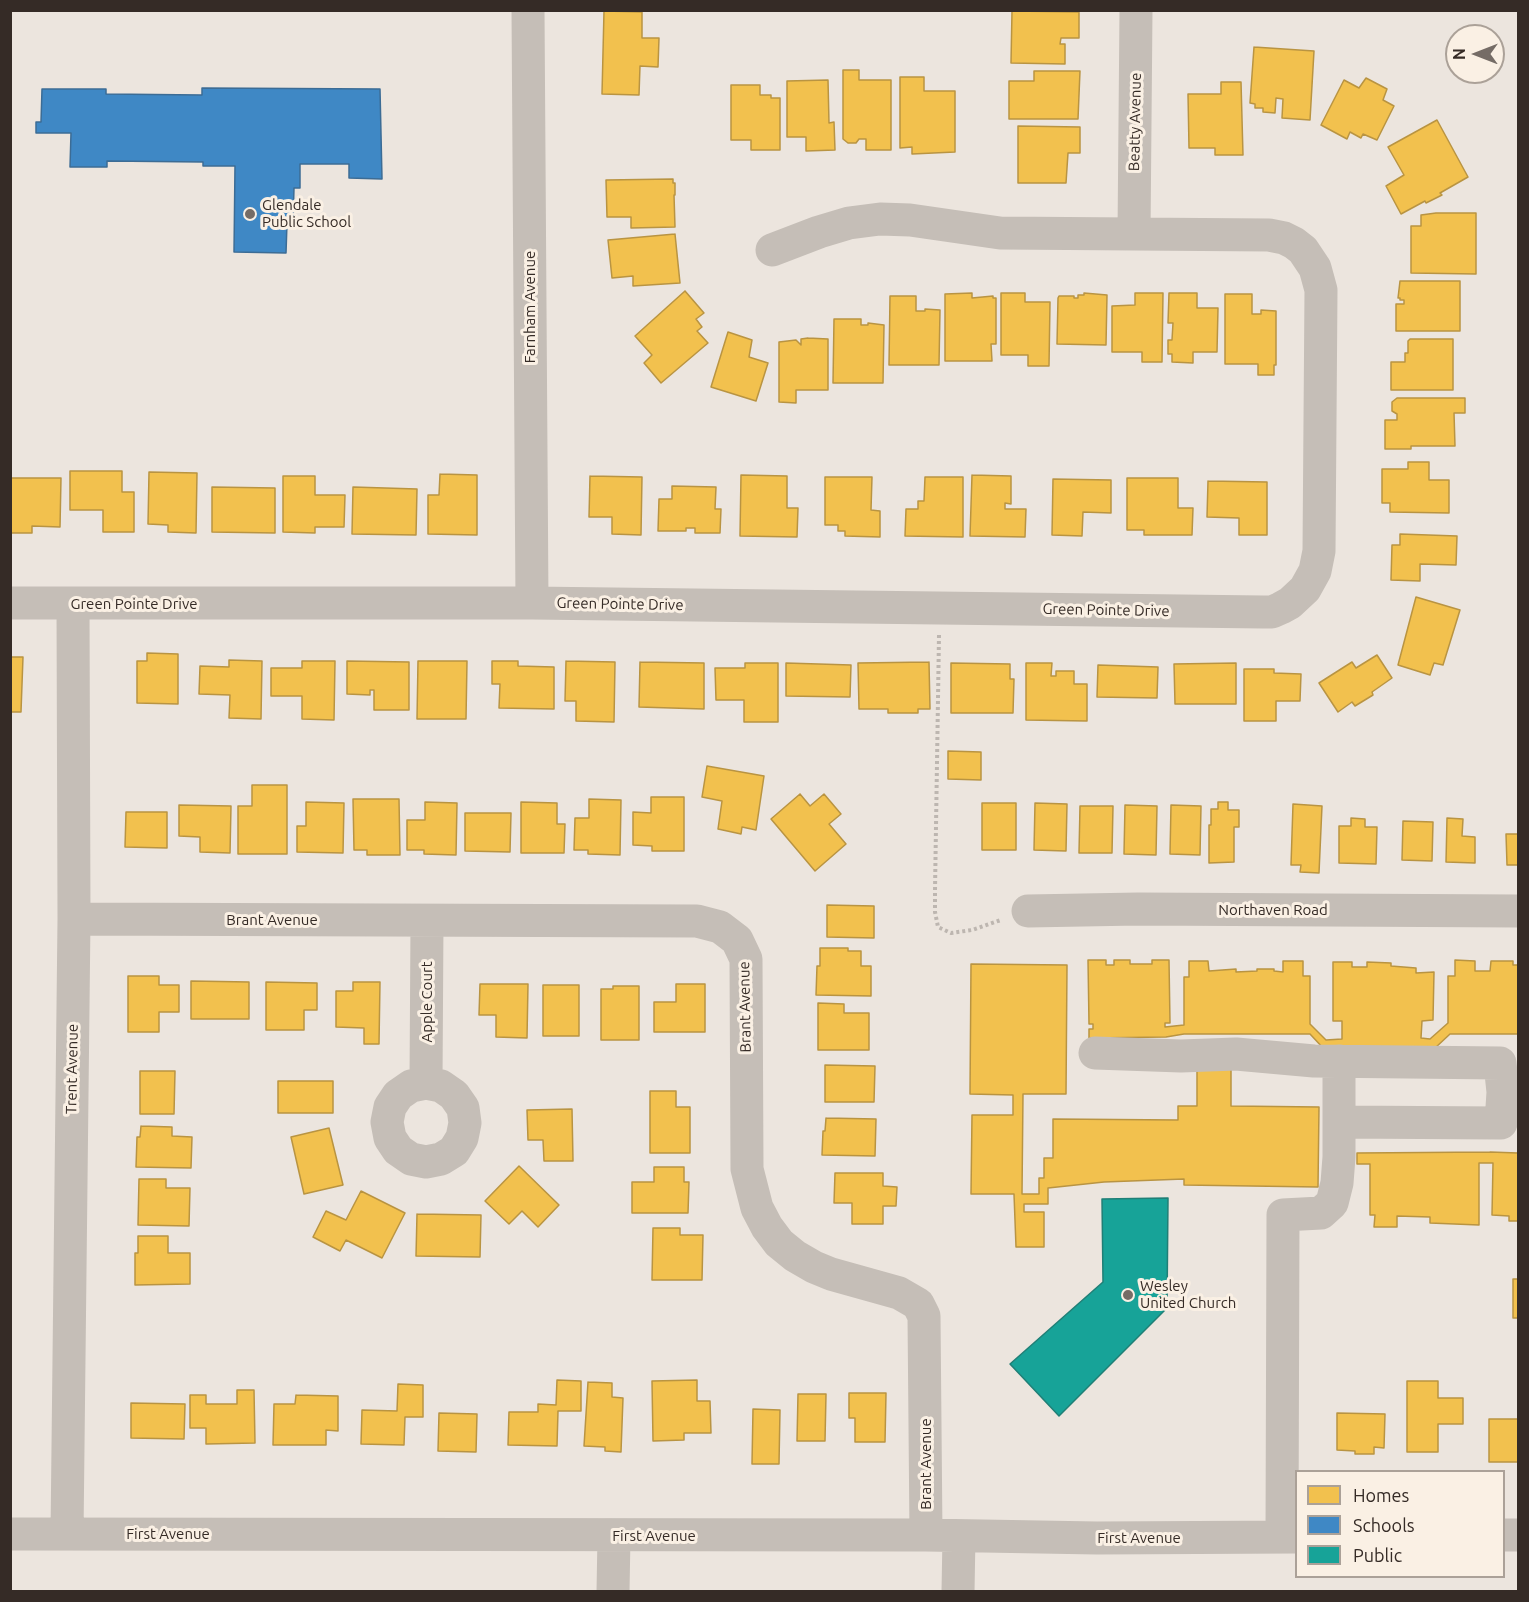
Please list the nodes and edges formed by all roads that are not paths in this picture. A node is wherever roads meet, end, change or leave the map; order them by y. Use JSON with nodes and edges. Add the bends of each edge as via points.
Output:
{"nodes":[{"id":1,"x":528,"y":10,"type":"edge"},
{"id":2,"x":1136,"y":10,"type":"edge"},
{"id":3,"x":1134,"y":234,"type":"junction"},
{"id":4,"x":772,"y":250,"type":"dead end"},
{"id":5,"x":10,"y":603,"type":"edge"},
{"id":6,"x":532,"y":603,"type":"junction"},
{"id":7,"x":73,"y":604,"type":"junction"},
{"id":8,"x":1028,"y":911,"type":"road end"},
{"id":9,"x":1518,"y":911,"type":"edge"},
{"id":10,"x":74,"y":919,"type":"junction"},
{"id":11,"x":427,"y":921,"type":"junction"},
{"id":12,"x":1095,"y":1053,"type":"dead end"},
{"id":13,"x":1339,"y":1061,"type":"junction"},
{"id":14,"x":426,"y":1083,"type":"dead end"},
{"id":15,"x":1340,"y":1122,"type":"junction"},
{"id":16,"x":10,"y":1534,"type":"edge"},
{"id":17,"x":67,"y":1534,"type":"junction"},
{"id":18,"x":926,"y":1535,"type":"junction"},
{"id":19,"x":614,"y":1536,"type":"junction"},
{"id":20,"x":959,"y":1536,"type":"junction"},
{"id":21,"x":1289,"y":1537,"type":"edge"},
{"id":22,"x":613,"y":1592,"type":"edge"},
{"id":23,"x":958,"y":1592,"type":"edge"}],
"edges":[{"from":1,"to":6,"type":"street","name":"Farnham Avenue"},
{"from":2,"to":3,"type":"street","name":"Beatty Avenue"},
{"from":3,"to":4,"type":"street","name":"Green Pointe Drive","via":[[1000,233],[880,219],[849,223]]},
{"from":3,"to":6,"type":"street","name":"Green Pointe Drive","via":[[1269,235],[1294,243],[1315,268],[1321,290],[1319,551],[1311,581],[1290,603],[1272,612]]},
{"from":5,"to":7,"type":"street","name":"Green Pointe Drive"},
{"from":6,"to":7,"type":"street","name":"Green Pointe Drive"},
{"from":7,"to":10,"type":"street","name":"Trent Avenue"},
{"from":8,"to":9,"type":"street","name":"Northaven Road"},
{"from":10,"to":11,"type":"street","name":"Brant Avenue"},
{"from":10,"to":17,"type":"street","name":"Trent Avenue"},
{"from":11,"to":14,"type":"street","name":"Apple Court"},
{"from":11,"to":18,"type":"street","name":"Brant Avenue","via":[[697,921],[720,927],[737,940],[746,959],[747,1169],[766,1227],[795,1256],[831,1275],[908,1298],[918,1304],[924,1316]]},
{"from":12,"to":13,"type":"street","via":[[1236,1054]]},
{"from":13,"to":15,"type":"street"},
{"from":13,"to":15,"type":"street","via":[[1500,1063],[1503,1092],[1501,1123]]},
{"from":15,"to":21,"type":"street","via":[[1337,1183],[1332,1203],[1321,1213],[1282,1215]]},
{"from":16,"to":17,"type":"street","name":"First Avenue"},
{"from":17,"to":19,"type":"street","name":"First Avenue"},
{"from":18,"to":19,"type":"street","name":"First Avenue"},
{"from":18,"to":20,"type":"street","name":"First Avenue"},
{"from":19,"to":22,"type":"street"},
{"from":20,"to":21,"type":"street","name":"First Avenue"},
{"from":20,"to":23,"type":"street"}]}
